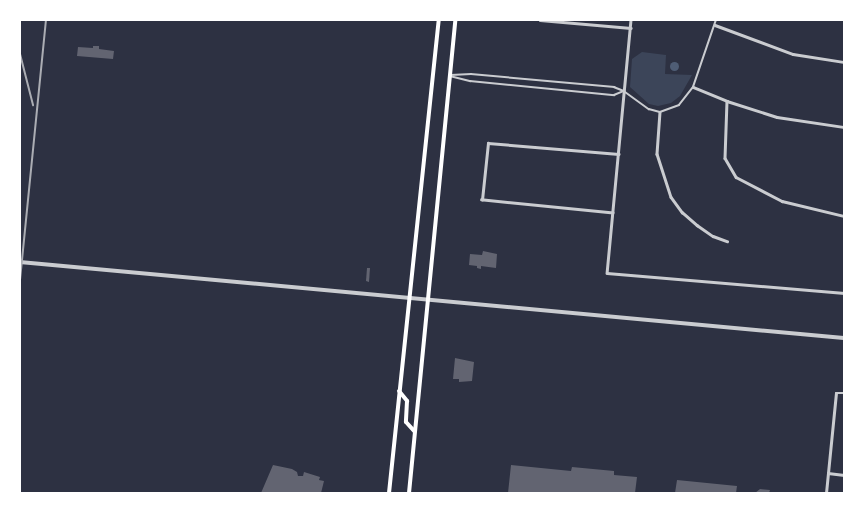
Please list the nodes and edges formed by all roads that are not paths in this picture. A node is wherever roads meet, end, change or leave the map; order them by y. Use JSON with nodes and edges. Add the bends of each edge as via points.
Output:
{"nodes":[{"id":1,"x":439,"y":20,"type":"edge"},
{"id":2,"x":455,"y":20,"type":"edge"},
{"id":3,"x":540,"y":20,"type":"edge"},
{"id":4,"x":631,"y":20,"type":"edge"},
{"id":5,"x":716,"y":20,"type":"edge"},
{"id":6,"x":715,"y":25,"type":"junction"},
{"id":7,"x":631,"y":28,"type":"junction"},
{"id":8,"x":844,"y":62,"type":"edge"},
{"id":9,"x":448,"y":75,"type":"junction"},
{"id":10,"x":543,"y":81,"type":"junction"},
{"id":11,"x":693,"y":87,"type":"junction"},
{"id":12,"x":542,"y":88,"type":"junction"},
{"id":13,"x":624,"y":91,"type":"junction"},
{"id":14,"x":727,"y":102,"type":"junction"},
{"id":15,"x":660,"y":112,"type":"junction"},
{"id":16,"x":844,"y":127,"type":"edge"},
{"id":17,"x":618,"y":154,"type":"junction"},
{"id":18,"x":613,"y":213,"type":"junction"},
{"id":19,"x":844,"y":216,"type":"edge"},
{"id":20,"x":727,"y":241,"type":"dead end"},
{"id":21,"x":20,"y":262,"type":"edge"},
{"id":22,"x":844,"y":293,"type":"edge"},
{"id":23,"x":410,"y":297,"type":"junction"},
{"id":24,"x":426,"y":299,"type":"junction"},
{"id":25,"x":844,"y":338,"type":"edge"},
{"id":26,"x":399,"y":391,"type":"junction"},
{"id":27,"x":844,"y":394,"type":"edge"},
{"id":28,"x":414,"y":432,"type":"junction"},
{"id":29,"x":828,"y":473,"type":"junction"},
{"id":30,"x":844,"y":475,"type":"edge"},
{"id":31,"x":389,"y":493,"type":"edge"},
{"id":32,"x":408,"y":493,"type":"edge"},
{"id":33,"x":826,"y":493,"type":"edge"}],
"edges":[{"from":1,"to":23,"type":"main road"},
{"from":2,"to":9,"type":"main road"},
{"from":3,"to":7,"type":"street"},
{"from":4,"to":7,"type":"street"},
{"from":5,"to":6,"type":"lane"},
{"from":6,"to":8,"type":"street","via":[[793,54]]},
{"from":6,"to":11,"type":"lane"},
{"from":7,"to":13,"type":"street"},
{"from":9,"to":10,"type":"lane","via":[[471,74]]},
{"from":9,"to":12,"type":"lane","via":[[470,81]]},
{"from":9,"to":24,"type":"main road"},
{"from":10,"to":12,"type":"lane"},
{"from":10,"to":13,"type":"lane","via":[[614,87]]},
{"from":11,"to":14,"type":"street"},
{"from":11,"to":15,"type":"lane","via":[[679,105]]},
{"from":12,"to":13,"type":"lane","via":[[614,95]]},
{"from":13,"to":15,"type":"lane","via":[[649,109]]},
{"from":13,"to":17,"type":"street"},
{"from":14,"to":16,"type":"street","via":[[784,119]]},
{"from":14,"to":19,"type":"street","via":[[724,158],[736,177],[782,201]]},
{"from":15,"to":20,"type":"street","via":[[657,154],[671,197],[682,212],[697,225],[713,236]]},
{"from":17,"to":18,"type":"street"},
{"from":17,"to":18,"type":"street","via":[[488,143],[482,200]]},
{"from":18,"to":22,"type":"street","via":[[607,273]]},
{"from":21,"to":23,"type":"street","via":[[86,270]]},
{"from":23,"to":24,"type":"street"},
{"from":23,"to":26,"type":"main road"},
{"from":24,"to":25,"type":"street"},
{"from":24,"to":28,"type":"main road"},
{"from":26,"to":28,"type":"main road","via":[[407,401],[406,422]]},
{"from":26,"to":31,"type":"main road"},
{"from":27,"to":29,"type":"street","via":[[836,393]]},
{"from":28,"to":32,"type":"main road"},
{"from":29,"to":30,"type":"street"},
{"from":29,"to":33,"type":"street"}]}
